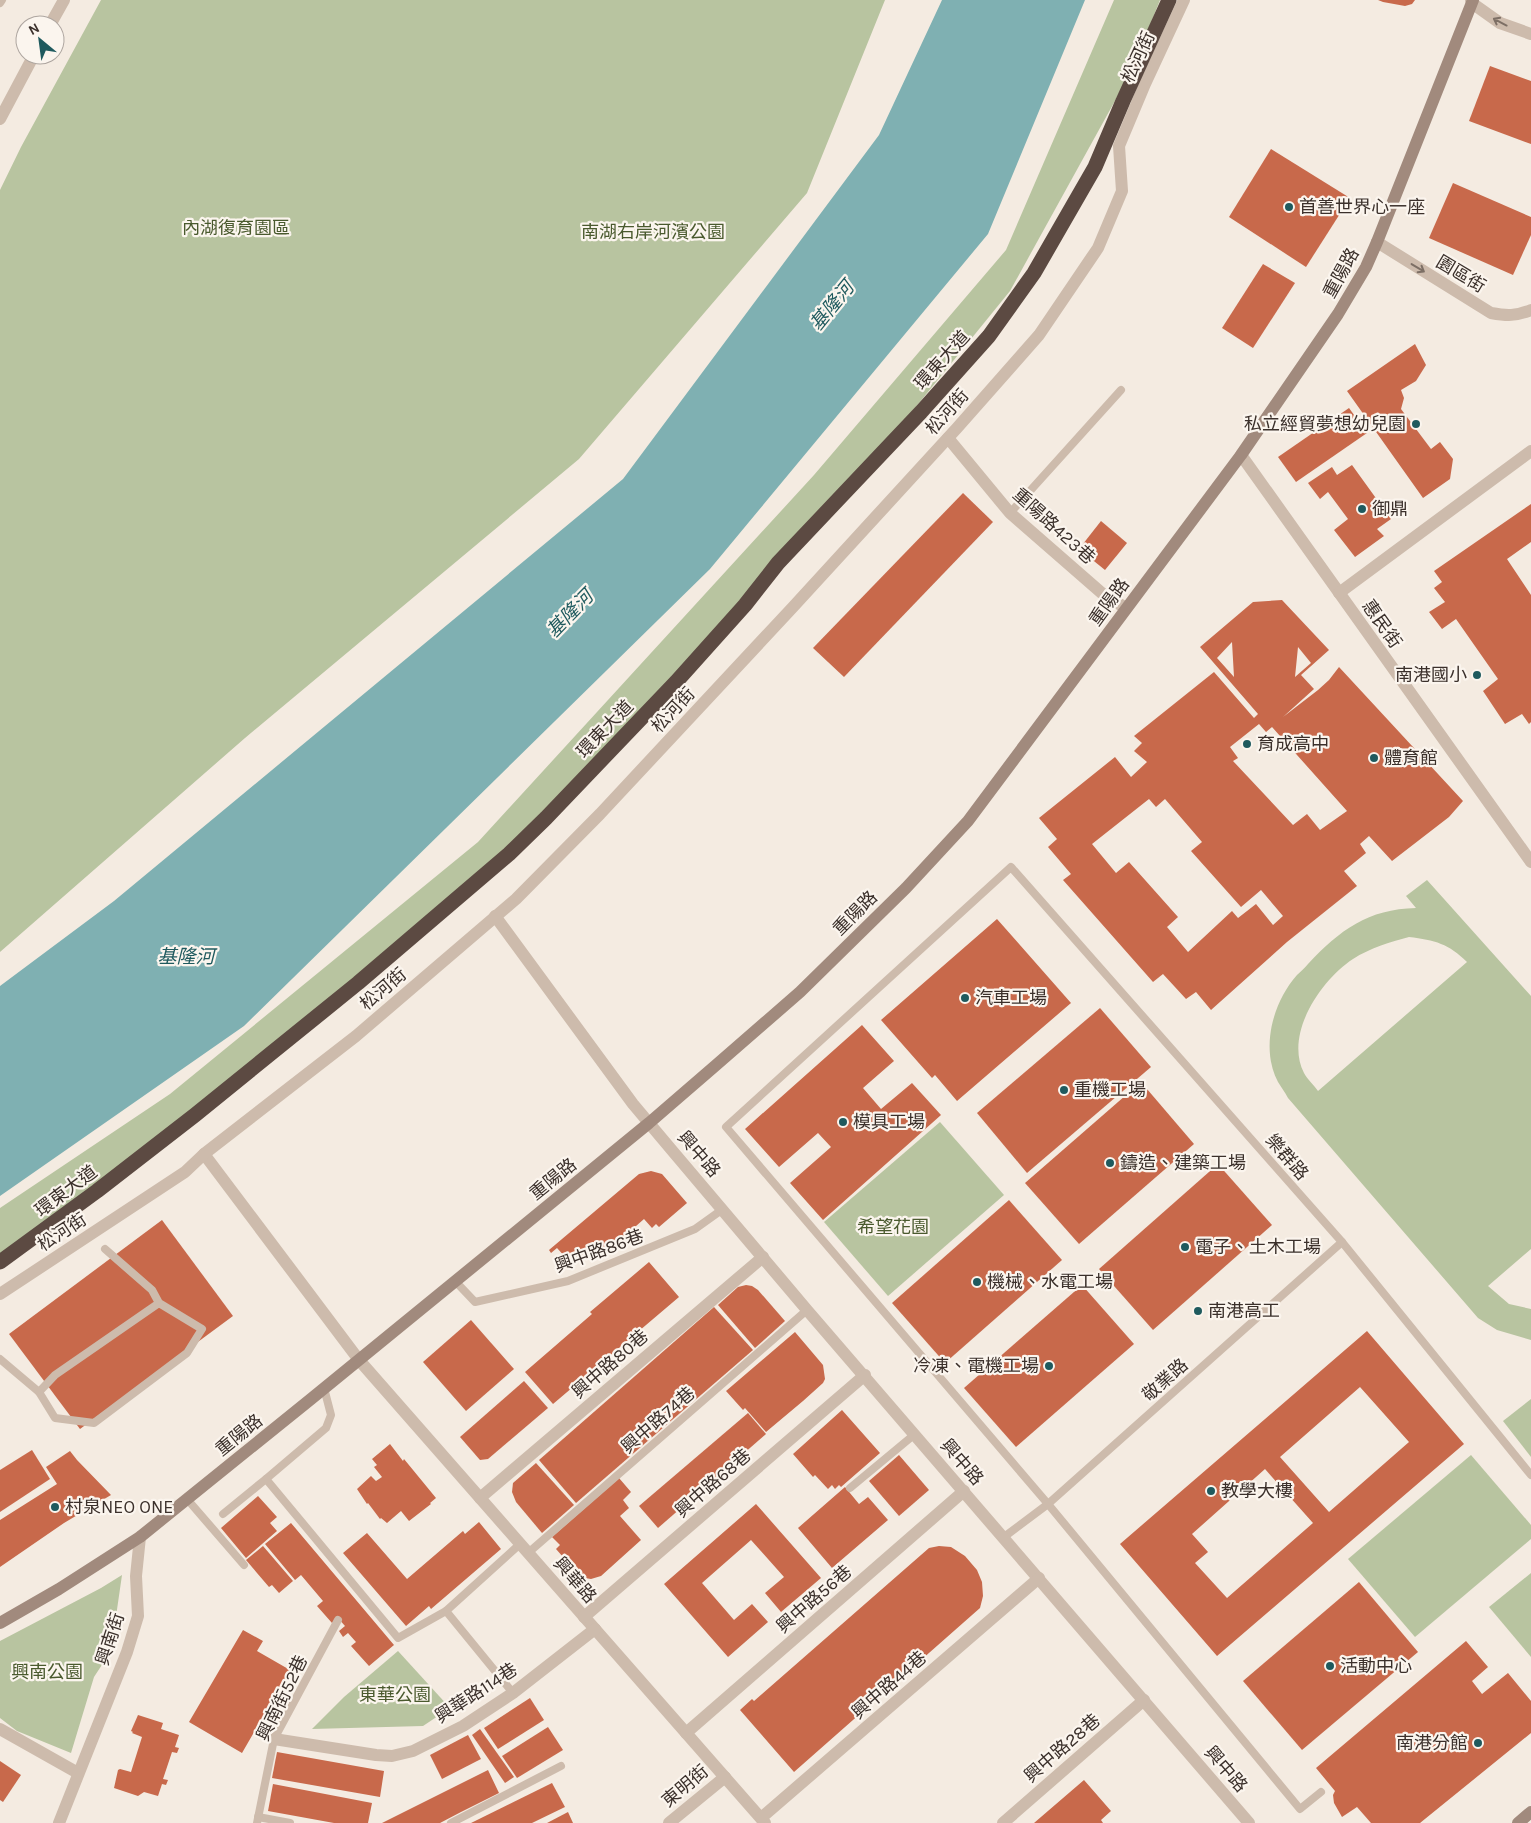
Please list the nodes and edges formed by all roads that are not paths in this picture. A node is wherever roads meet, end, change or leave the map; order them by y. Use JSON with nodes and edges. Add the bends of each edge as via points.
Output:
{"nodes":[{"id":1,"x":64,"y":0,"type":"edge"},
{"id":2,"x":1162,"y":0,"type":"edge"},
{"id":3,"x":1169,"y":0,"type":"edge"},
{"id":4,"x":1184,"y":0,"type":"edge"},
{"id":5,"x":1472,"y":1,"type":"edge"},
{"id":6,"x":56,"y":15,"type":"edge"},
{"id":7,"x":1531,"y":34,"type":"edge"},
{"id":8,"x":29,"y":65,"type":"edge"},
{"id":9,"x":0,"y":119,"type":"edge"},
{"id":10,"x":1377,"y":242,"type":"junction"},
{"id":11,"x":1531,"y":310,"type":"edge"},
{"id":12,"x":1122,"y":390,"type":"dead end"},
{"id":13,"x":948,"y":438,"type":"junction"},
{"id":14,"x":1531,"y":451,"type":"edge"},
{"id":15,"x":1241,"y":455,"type":"junction"},
{"id":16,"x":1010,"y":513,"type":"junction"},
{"id":17,"x":1339,"y":593,"type":"junction"},
{"id":18,"x":1126,"y":608,"type":"junction"},
{"id":19,"x":1531,"y":862,"type":"edge"},
{"id":20,"x":496,"y":916,"type":"junction"},
{"id":21,"x":649,"y":1123,"type":"junction"},
{"id":22,"x":204,"y":1154,"type":"junction"},
{"id":23,"x":723,"y":1209,"type":"junction"},
{"id":24,"x":1342,"y":1242,"type":"junction"},
{"id":25,"x":105,"y":1249,"type":"dead end"},
{"id":26,"x":763,"y":1257,"type":"junction"},
{"id":27,"x":0,"y":1262,"type":"edge"},
{"id":28,"x":456,"y":1282,"type":"junction"},
{"id":29,"x":0,"y":1294,"type":"edge"},
{"id":30,"x":159,"y":1303,"type":"junction"},
{"id":31,"x":807,"y":1310,"type":"junction"},
{"id":32,"x":0,"y":1359,"type":"edge"},
{"id":33,"x":359,"y":1360,"type":"junction"},
{"id":34,"x":865,"y":1375,"type":"junction"},
{"id":35,"x":324,"y":1388,"type":"junction"},
{"id":36,"x":39,"y":1392,"type":"junction"},
{"id":37,"x":915,"y":1434,"type":"junction"},
{"id":38,"x":1531,"y":1476,"type":"edge"},
{"id":39,"x":266,"y":1479,"type":"junction"},
{"id":40,"x":850,"y":1488,"type":"dead end"},
{"id":41,"x":964,"y":1491,"type":"junction"},
{"id":42,"x":480,"y":1498,"type":"junction"},
{"id":43,"x":187,"y":1499,"type":"junction"},
{"id":44,"x":1048,"y":1504,"type":"junction"},
{"id":45,"x":222,"y":1514,"type":"dead end"},
{"id":46,"x":140,"y":1537,"type":"junction"},
{"id":47,"x":1004,"y":1537,"type":"junction"},
{"id":48,"x":524,"y":1548,"type":"junction"},
{"id":49,"x":244,"y":1564,"type":"dead end"},
{"id":50,"x":1039,"y":1578,"type":"junction"},
{"id":51,"x":446,"y":1611,"type":"junction"},
{"id":52,"x":584,"y":1617,"type":"junction"},
{"id":53,"x":338,"y":1620,"type":"dead end"},
{"id":54,"x":0,"y":1623,"type":"edge"},
{"id":55,"x":594,"y":1628,"type":"junction"},
{"id":56,"x":513,"y":1693,"type":"junction"},
{"id":57,"x":1144,"y":1700,"type":"junction"},
{"id":58,"x":0,"y":1729,"type":"edge"},
{"id":59,"x":686,"y":1733,"type":"junction"},
{"id":60,"x":274,"y":1739,"type":"junction"},
{"id":61,"x":561,"y":1766,"type":"dead end"},
{"id":62,"x":78,"y":1773,"type":"junction"},
{"id":63,"x":724,"y":1777,"type":"junction"},
{"id":64,"x":1321,"y":1792,"type":"dead end"},
{"id":65,"x":1531,"y":1812,"type":"edge"},
{"id":66,"x":257,"y":1820,"type":"edge"},
{"id":67,"x":763,"y":1820,"type":"edge"},
{"id":68,"x":59,"y":1823,"type":"edge"},
{"id":69,"x":290,"y":1823,"type":"edge"},
{"id":70,"x":451,"y":1823,"type":"edge"},
{"id":71,"x":669,"y":1823,"type":"edge"},
{"id":72,"x":1003,"y":1823,"type":"edge"},
{"id":73,"x":1249,"y":1823,"type":"edge"},
{"id":74,"x":1518,"y":1823,"type":"edge"}],
"edges":[{"from":1,"to":6,"type":"street"},
{"from":2,"to":27,"type":"highway","name":"環東大道","via":[[1086,185],[1023,288],[879,456],[599,762],[444,910],[99,1190]]},
{"from":3,"to":27,"type":"highway","name":"環東大道","via":[[1095,167],[1034,272],[989,336],[778,563],[676,682],[509,854],[358,983],[195,1115]]},
{"from":4,"to":13,"type":"street","name":"松河街","via":[[1119,146],[1122,191],[1098,248],[1039,335]]},
{"from":7,"to":5,"type":"street","one_way":true,"via":[[1500,23]]},
{"from":5,"to":10,"type":"street","name":"重陽路"},
{"from":8,"to":9,"type":"street"},
{"from":10,"to":11,"type":"street","name":"園區街","one_way":true,"via":[[1491,313],[1507,316]]},
{"from":10,"to":15,"type":"street","name":"重陽路","via":[[1338,314]]},
{"from":12,"to":16,"type":"lane"},
{"from":13,"to":16,"type":"street","name":"重陽路423巷"},
{"from":13,"to":20,"type":"street","name":"松河街","via":[[600,814]]},
{"from":14,"to":17,"type":"street"},
{"from":15,"to":17,"type":"street","name":"惠民街"},
{"from":15,"to":18,"type":"street","name":"重陽路"},
{"from":16,"to":18,"type":"street","name":"重陽路423巷","via":[[1104,595]]},
{"from":17,"to":19,"type":"street","name":"惠民街"},
{"from":18,"to":21,"type":"street","name":"重陽路","via":[[974,813],[906,888],[800,992]]},
{"from":20,"to":21,"type":"street","name":"興中路"},
{"from":20,"to":22,"type":"street","name":"松河街","via":[[356,1036]]},
{"from":21,"to":23,"type":"street","name":"興中路"},
{"from":21,"to":28,"type":"street","name":"重陽路"},
{"from":22,"to":29,"type":"street","name":"松河街","via":[[186,1172]]},
{"from":22,"to":33,"type":"street","name":"興華路"},
{"from":23,"to":26,"type":"street","name":"興中路"},
{"from":23,"to":28,"type":"lane","name":"興中路86巷","via":[[694,1229],[568,1281],[475,1302]]},
{"from":24,"to":38,"type":"lane","name":"樂群路"},
{"from":24,"to":44,"type":"lane","name":"敬業路"},
{"from":24,"to":44,"type":"lane","name":"樂群路","via":[[1011,867],[726,1128]]},
{"from":25,"to":30,"type":"lane","via":[[152,1290]]},
{"from":26,"to":31,"type":"street","name":"興中路"},
{"from":26,"to":42,"type":"street","name":"興中路80巷"},
{"from":28,"to":33,"type":"street","name":"重陽路"},
{"from":30,"to":36,"type":"lane","via":[[55,1376]]},
{"from":30,"to":36,"type":"lane","via":[[202,1329],[187,1353],[94,1423],[55,1418]]},
{"from":31,"to":34,"type":"street","name":"興中路"},
{"from":31,"to":48,"type":"lane","name":"興中路74巷"},
{"from":32,"to":36,"type":"lane"},
{"from":33,"to":35,"type":"street","name":"重陽路"},
{"from":33,"to":42,"type":"street","name":"興華路"},
{"from":34,"to":37,"type":"street","name":"興中路"},
{"from":34,"to":52,"type":"street","name":"興中路68巷"},
{"from":35,"to":39,"type":"lane","via":[[331,1415],[326,1428]]},
{"from":35,"to":43,"type":"street","name":"重陽路"},
{"from":37,"to":40,"type":"lane"},
{"from":37,"to":41,"type":"street","name":"興中路"},
{"from":39,"to":45,"type":"lane"},
{"from":39,"to":51,"type":"lane","name":"興中路74巷","via":[[398,1638]]},
{"from":41,"to":47,"type":"street","name":"興中路"},
{"from":41,"to":59,"type":"street","name":"興中路56巷"},
{"from":42,"to":48,"type":"street","name":"興華路"},
{"from":43,"to":46,"type":"street","name":"重陽路"},
{"from":43,"to":49,"type":"lane"},
{"from":44,"to":47,"type":"lane","name":"敬業路"},
{"from":44,"to":64,"type":"lane","via":[[1300,1809]]},
{"from":46,"to":54,"type":"street","name":"重陽路"},
{"from":46,"to":62,"type":"street","name":"興南街","via":[[136,1576],[138,1616],[127,1652]]},
{"from":47,"to":50,"type":"street","name":"興中路"},
{"from":48,"to":51,"type":"lane","name":"興中路74巷"},
{"from":48,"to":52,"type":"street","name":"興華路"},
{"from":50,"to":57,"type":"street","name":"興中路"},
{"from":50,"to":67,"type":"street","name":"興中路44巷"},
{"from":51,"to":56,"type":"lane"},
{"from":52,"to":55,"type":"street","name":"興華路"},
{"from":53,"to":60,"type":"lane","name":"興南街52巷"},
{"from":55,"to":56,"type":"street","name":"興華路114巷"},
{"from":55,"to":59,"type":"street","name":"興華路"},
{"from":56,"to":60,"type":"street","name":"興華路114巷","via":[[463,1726],[413,1750],[392,1756]]},
{"from":57,"to":72,"type":"street","name":"興中路28巷"},
{"from":57,"to":73,"type":"street","name":"興中路"},
{"from":58,"to":62,"type":"street"},
{"from":59,"to":63,"type":"street","name":"興華路"},
{"from":60,"to":66,"type":"lane","name":"興南街52巷"},
{"from":61,"to":70,"type":"lane"},
{"from":62,"to":68,"type":"street","name":"興南街"},
{"from":63,"to":67,"type":"street","name":"興華路"},
{"from":63,"to":71,"type":"street","name":"東明街"},
{"from":65,"to":74,"type":"street"},
{"from":66,"to":69,"type":"lane"}]}
